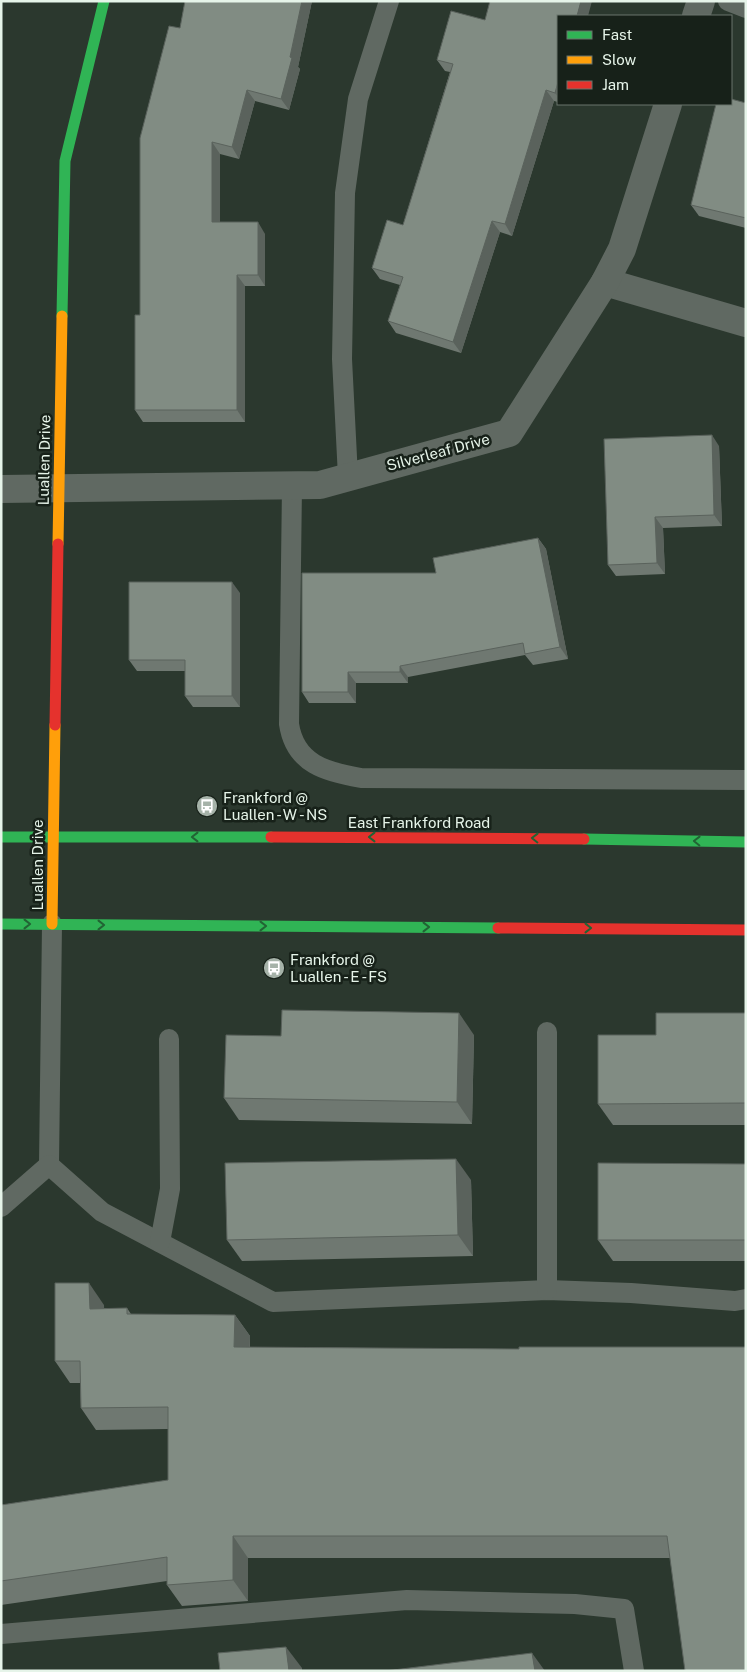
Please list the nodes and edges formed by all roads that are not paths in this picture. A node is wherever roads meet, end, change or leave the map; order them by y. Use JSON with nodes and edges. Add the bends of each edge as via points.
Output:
{"nodes":[{"id":1,"x":104,"y":1,"type":"edge"},
{"id":2,"x":389,"y":1,"type":"edge"},
{"id":3,"x":701,"y":1,"type":"edge"},
{"id":4,"x":728,"y":1,"type":"edge"},
{"id":5,"x":746,"y":8,"type":"edge"},
{"id":6,"x":696,"y":15,"type":"edge"},
{"id":7,"x":668,"y":105,"type":"edge"},
{"id":8,"x":605,"y":282,"type":"junction"},
{"id":9,"x":746,"y":324,"type":"edge"},
{"id":10,"x":348,"y":476,"type":"junction"},
{"id":11,"x":292,"y":484,"type":"junction"},
{"id":12,"x":1,"y":488,"type":"edge"},
{"id":13,"x":58,"y":489,"type":"junction"},
{"id":14,"x":746,"y":780,"type":"edge"},
{"id":15,"x":1,"y":837,"type":"edge"},
{"id":16,"x":52,"y":837,"type":"junction"},
{"id":17,"x":746,"y":842,"type":"edge"},
{"id":18,"x":1,"y":924,"type":"edge"},
{"id":19,"x":52,"y":924,"type":"junction"},
{"id":20,"x":746,"y":930,"type":"edge"},
{"id":21,"x":547,"y":1032,"type":"dead end"},
{"id":22,"x":169,"y":1040,"type":"dead end"},
{"id":23,"x":49,"y":1165,"type":"junction"},
{"id":24,"x":1,"y":1207,"type":"edge"},
{"id":25,"x":160,"y":1242,"type":"junction"},
{"id":26,"x":547,"y":1290,"type":"junction"},
{"id":27,"x":746,"y":1299,"type":"edge"},
{"id":28,"x":1,"y":1634,"type":"edge"},
{"id":29,"x":634,"y":1671,"type":"edge"}],
"edges":[{"from":1,"to":13,"type":"main road","name":"Luallen Drive","via":[[65,161]]},
{"from":2,"to":10,"type":"lane","via":[[358,99],[345,193],[342,359]]},
{"from":3,"to":6,"type":"street"},
{"from":4,"to":5,"type":"lane"},
{"from":7,"to":8,"type":"street","name":"Silverleaf Drive","via":[[622,249]]},
{"from":8,"to":9,"type":"street"},
{"from":8,"to":10,"type":"street","name":"Silverleaf Drive","via":[[509,433]]},
{"from":10,"to":11,"type":"street","name":"Silverleaf Drive","via":[[320,484]]},
{"from":11,"to":13,"type":"street","name":"Silverleaf Drive"},
{"from":11,"to":14,"type":"lane","via":[[288,724],[291,741],[308,760],[330,772],[361,778]]},
{"from":12,"to":13,"type":"street","name":"Silverleaf Drive"},
{"from":13,"to":16,"type":"main road","name":"Luallen Drive"},
{"from":15,"to":16,"type":"main road","name":"East Frankford Road"},
{"from":17,"to":16,"type":"main road","name":"East Frankford Road","one_way":true,"via":[[498,837]]},
{"from":16,"to":19,"type":"main road","name":"Luallen Drive"},
{"from":18,"to":19,"type":"main road","one_way":true},
{"from":19,"to":20,"type":"main road","one_way":true},
{"from":19,"to":23,"type":"lane"},
{"from":21,"to":26,"type":"lane"},
{"from":22,"to":25,"type":"lane","via":[[170,1189]]},
{"from":23,"to":24,"type":"lane"},
{"from":23,"to":25,"type":"lane","via":[[102,1212]]},
{"from":25,"to":26,"type":"lane","via":[[273,1302]]},
{"from":26,"to":27,"type":"lane"},
{"from":28,"to":29,"type":"lane","via":[[407,1600],[574,1604],[624,1609]]}]}
